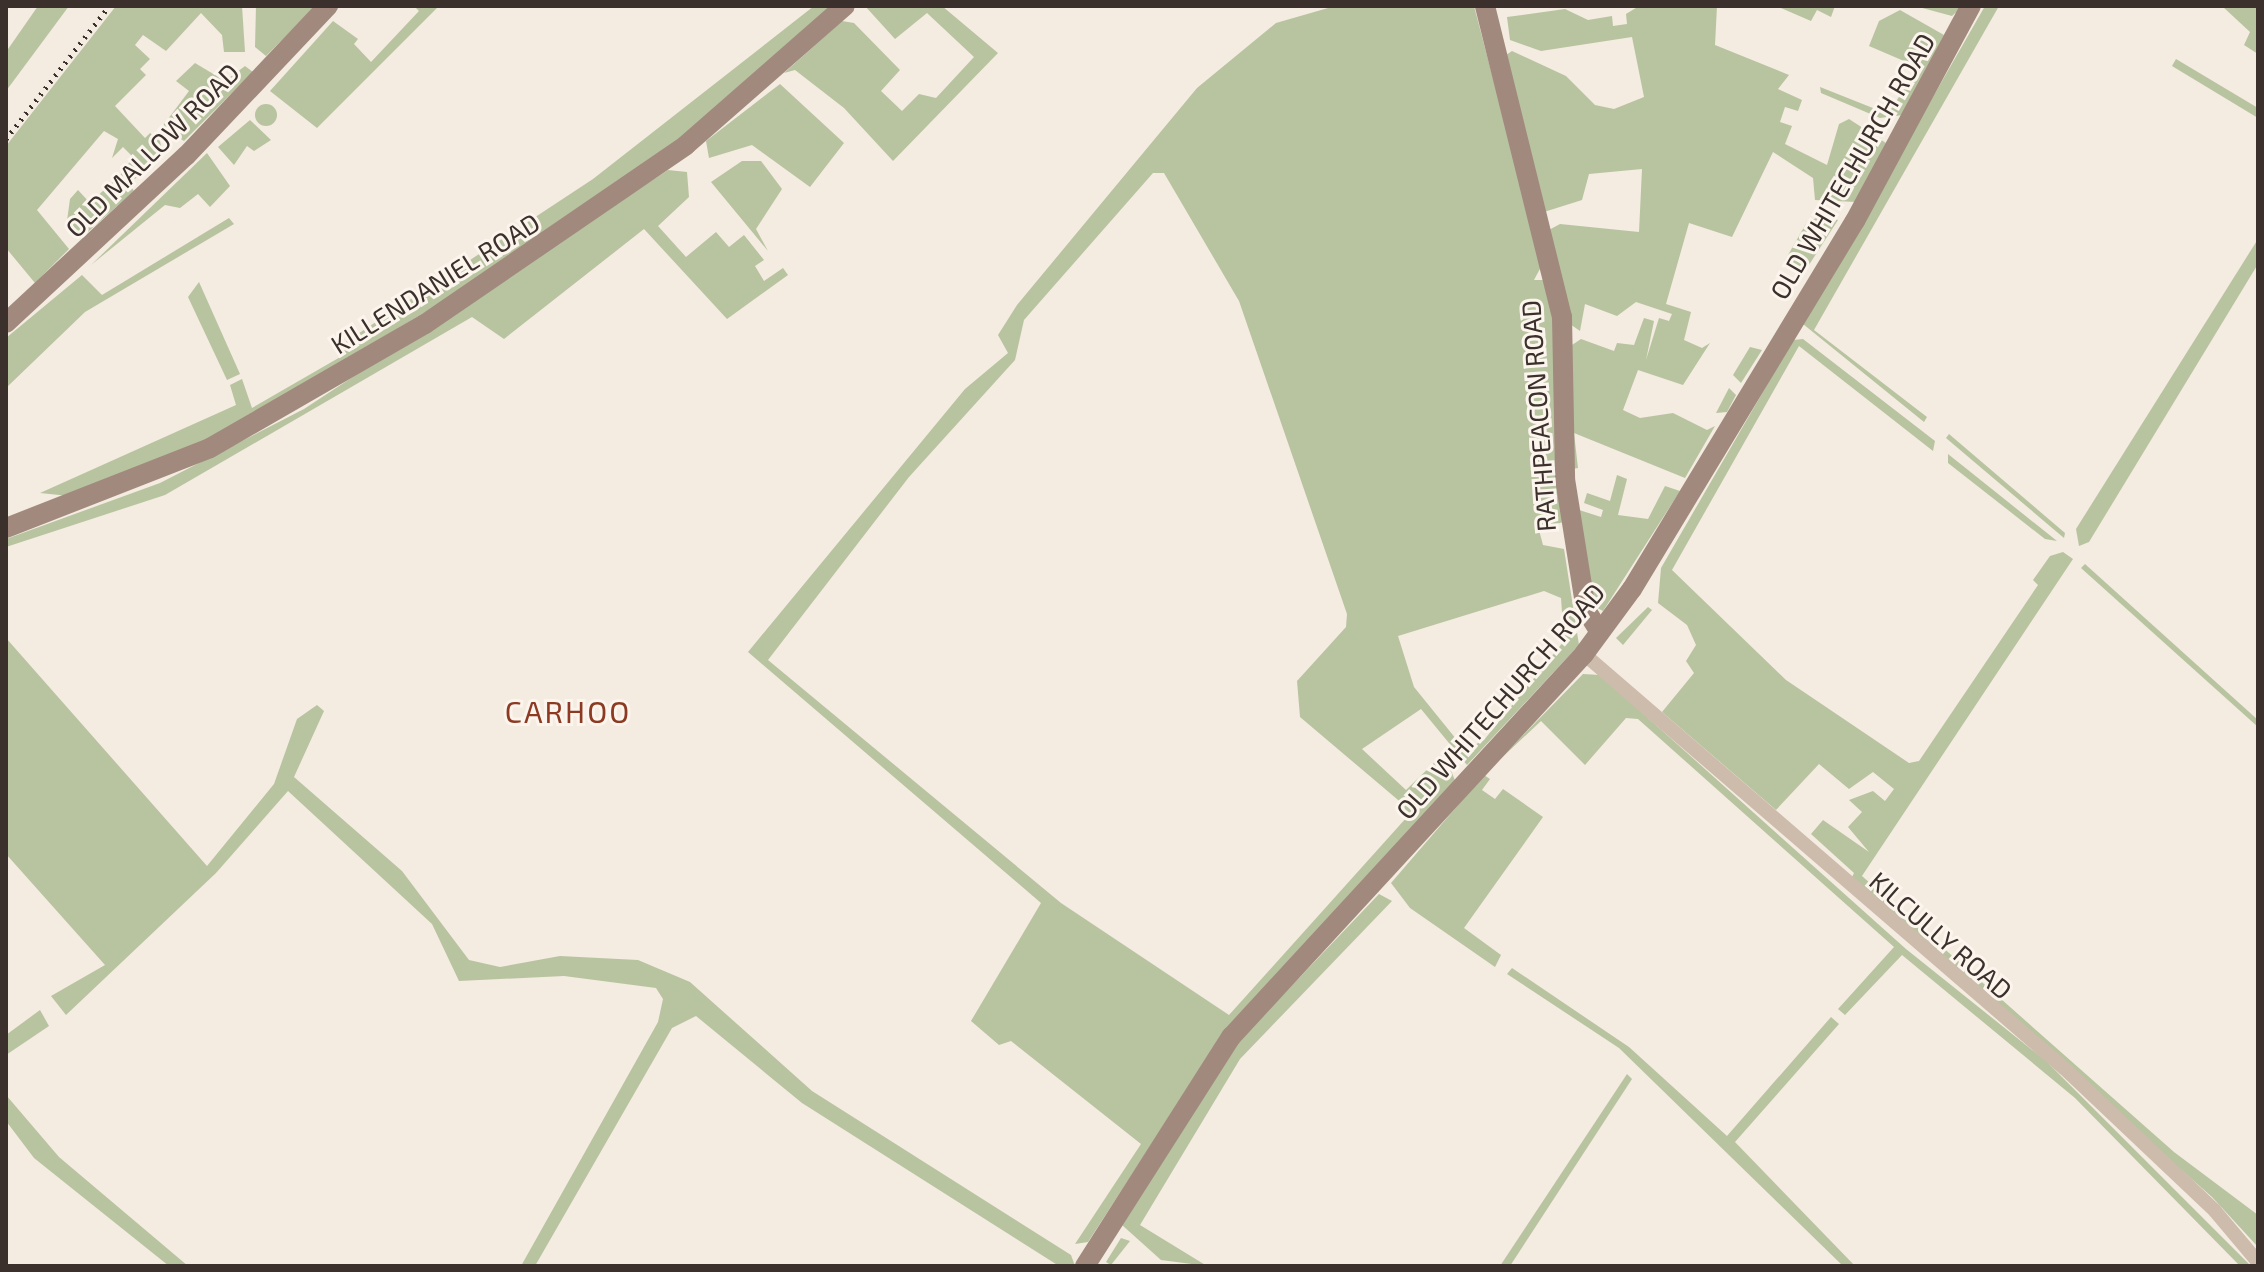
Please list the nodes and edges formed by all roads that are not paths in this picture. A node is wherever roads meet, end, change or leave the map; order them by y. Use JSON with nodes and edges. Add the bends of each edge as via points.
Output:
{"nodes":[{"id":1,"x":328,"y":6,"type":"edge"},
{"id":2,"x":845,"y":6,"type":"edge"},
{"id":3,"x":1485,"y":6,"type":"edge"},
{"id":4,"x":1971,"y":6,"type":"edge"},
{"id":5,"x":6,"y":323,"type":"edge"},
{"id":6,"x":6,"y":528,"type":"edge"},
{"id":7,"x":1600,"y":632,"type":"junction"},
{"id":8,"x":1584,"y":654,"type":"junction"},
{"id":9,"x":2258,"y":1262,"type":"edge"},
{"id":10,"x":1085,"y":1266,"type":"edge"}],
"edges":[{"from":1,"to":5,"type":"street","name":"OLD MALLOW ROAD","via":[[186,156]]},
{"from":2,"to":6,"type":"street","name":"KILLENDANIEL ROAD","via":[[686,145],[425,324],[199,453]]},
{"from":3,"to":7,"type":"street","name":"RATHPEACON ROAD","via":[[1562,317],[1565,479],[1583,599]]},
{"from":4,"to":7,"type":"street","name":"OLD WHITECHURCH ROAD","via":[[1855,221],[1651,561]]},
{"from":7,"to":8,"type":"street","name":"OLD WHITECHURCH ROAD"},
{"from":8,"to":9,"type":"street","name":"KILCULLY ROAD","via":[[2064,1068],[2215,1211]]},
{"from":8,"to":10,"type":"street","name":"OLD WHITECHURCH ROAD","via":[[1231,1037]]}]}
